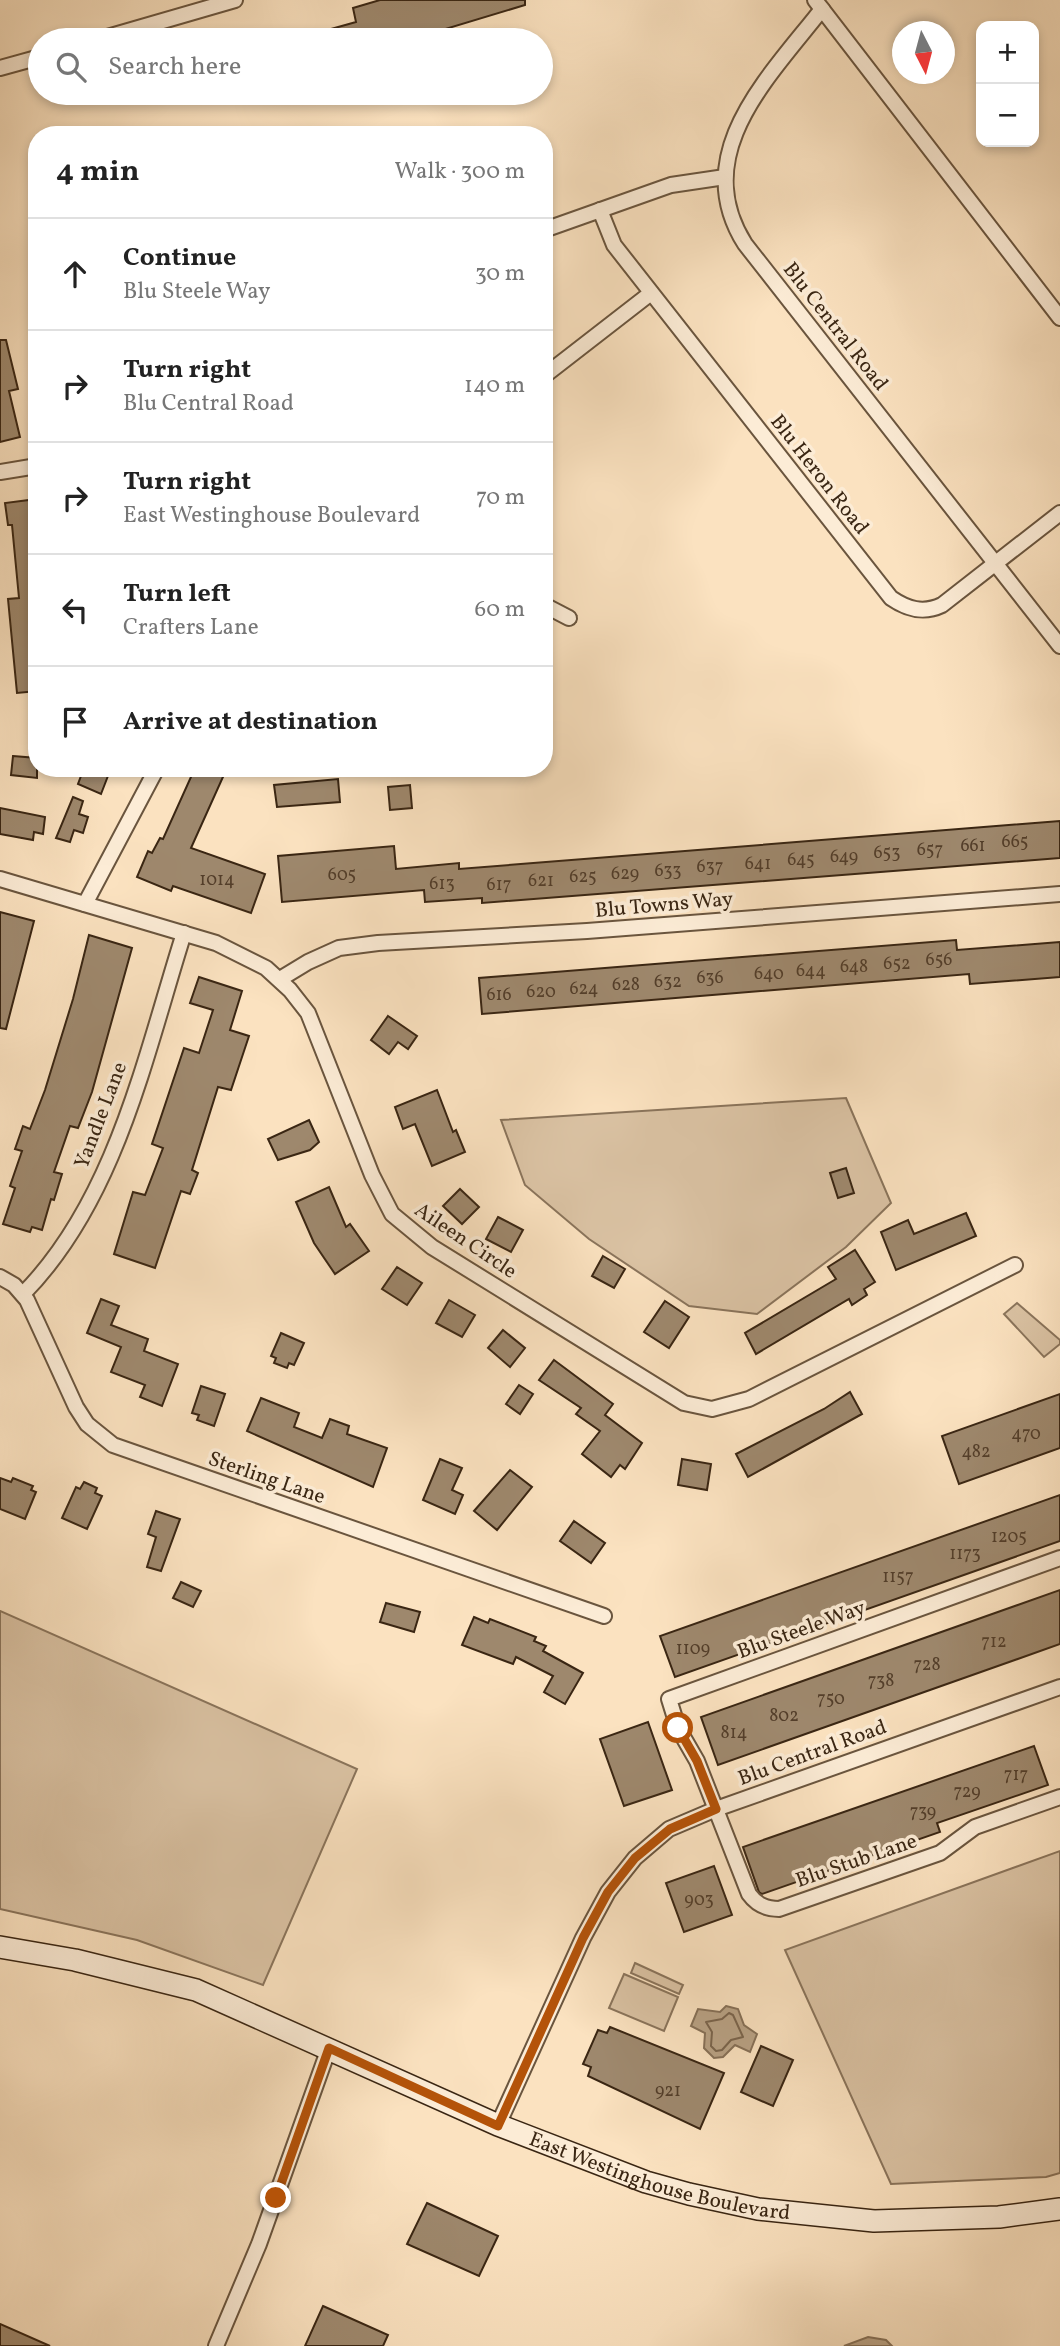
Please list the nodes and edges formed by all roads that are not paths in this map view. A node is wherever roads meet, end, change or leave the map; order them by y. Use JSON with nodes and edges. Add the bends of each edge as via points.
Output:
{"nodes":[{"id":1,"x":235,"y":0,"type":"edge"},
{"id":2,"x":818,"y":5,"type":"edge"},
{"id":3,"x":138,"y":28,"type":"edge"},
{"id":4,"x":28,"y":60,"type":"edge"},
{"id":5,"x":0,"y":68,"type":"edge"},
{"id":6,"x":725,"y":177,"type":"junction"},
{"id":7,"x":600,"y":210,"type":"junction"},
{"id":8,"x":553,"y":227,"type":"edge"},
{"id":9,"x":651,"y":293,"type":"junction"},
{"id":10,"x":1060,"y":318,"type":"edge"},
{"id":11,"x":553,"y":369,"type":"edge"},
{"id":12,"x":28,"y":467,"type":"edge"},
{"id":13,"x":0,"y":472,"type":"edge"},
{"id":14,"x":1060,"y":513,"type":"edge"},
{"id":15,"x":995,"y":563,"type":"junction"},
{"id":16,"x":553,"y":610,"type":"edge"},
{"id":17,"x":569,"y":618,"type":"dead end"},
{"id":18,"x":1060,"y":646,"type":"edge"},
{"id":19,"x":152,"y":777,"type":"edge"},
{"id":20,"x":0,"y":879,"type":"edge"},
{"id":21,"x":1060,"y":894,"type":"edge"},
{"id":22,"x":85,"y":904,"type":"junction"},
{"id":23,"x":184,"y":933,"type":"junction"},
{"id":24,"x":279,"y":979,"type":"junction"},
{"id":25,"x":1016,"y":1265,"type":"dead end"},
{"id":26,"x":0,"y":1277,"type":"edge"},
{"id":27,"x":23,"y":1294,"type":"junction"},
{"id":28,"x":1060,"y":1558,"type":"edge"},
{"id":29,"x":604,"y":1616,"type":"dead end"},
{"id":30,"x":1060,"y":1688,"type":"edge"},
{"id":31,"x":1060,"y":1797,"type":"edge"},
{"id":32,"x":716,"y":1809,"type":"junction"},
{"id":33,"x":0,"y":1947,"type":"edge"},
{"id":34,"x":329,"y":2048,"type":"junction"},
{"id":35,"x":498,"y":2126,"type":"junction"},
{"id":36,"x":1060,"y":2209,"type":"edge"},
{"id":37,"x":216,"y":2346,"type":"edge"}],
"edges":[{"from":1,"to":3,"type":"street"},
{"from":2,"to":6,"type":"street","name":"Blu Central Road","via":[[744,113],[731,144]]},
{"from":2,"to":10,"type":"street"},
{"from":4,"to":5,"type":"street"},
{"from":6,"to":7,"type":"street","via":[[689,180]]},
{"from":6,"to":15,"type":"street","name":"Blu Central Road","via":[[730,212],[746,244]]},
{"from":7,"to":8,"type":"street"},
{"from":7,"to":9,"type":"street","name":"Blu Heron Road","via":[[614,245]]},
{"from":9,"to":11,"type":"street"},
{"from":9,"to":15,"type":"street","name":"Blu Heron Road","via":[[891,598],[904,607],[938,607]]},
{"from":12,"to":13,"type":"street"},
{"from":14,"to":15,"type":"street","name":"Blu Heron Road"},
{"from":15,"to":18,"type":"street","name":"Blu Central Road"},
{"from":16,"to":17,"type":"street"},
{"from":19,"to":22,"type":"street"},
{"from":20,"to":22,"type":"street","name":"Aileen Circle"},
{"from":21,"to":24,"type":"street","name":"Blu Towns Way","via":[[378,943],[339,948]]},
{"from":22,"to":23,"type":"street","name":"Aileen Circle"},
{"from":23,"to":24,"type":"street","name":"Aileen Circle","via":[[243,954]]},
{"from":23,"to":27,"type":"street","name":"Yandle Lane","via":[[126,1115],[98,1182],[59,1255]]},
{"from":24,"to":25,"type":"street","name":"Aileen Circle","via":[[315,1029],[392,1214],[432,1247],[684,1404],[712,1409],[748,1399]]},
{"from":26,"to":27,"type":"street","name":"Sterling Lane"},
{"from":27,"to":29,"type":"street","name":"Sterling Lane","via":[[76,1407],[88,1424],[113,1444]]},
{"from":28,"to":32,"type":"street","name":"Blu Steele Way","via":[[669,1699]]},
{"from":30,"to":32,"type":"street","name":"Blu Central Road"},
{"from":31,"to":32,"type":"street","name":"Blu Stub Lane","via":[[975,1827],[940,1853],[779,1909],[761,1905],[749,1894]]},
{"from":32,"to":35,"type":"street","name":"Blu Central Road","via":[[670,1829],[635,1858],[608,1892]]},
{"from":33,"to":34,"type":"main road","name":"East Westinghouse Boulevard","via":[[196,1990]]},
{"from":34,"to":35,"type":"main road","name":"East Westinghouse Boulevard"},
{"from":34,"to":37,"type":"street","via":[[259,2244]]},
{"from":35,"to":36,"type":"main road","name":"East Westinghouse Boulevard","via":[[646,2182],[758,2209],[863,2220],[927,2221]]}]}
